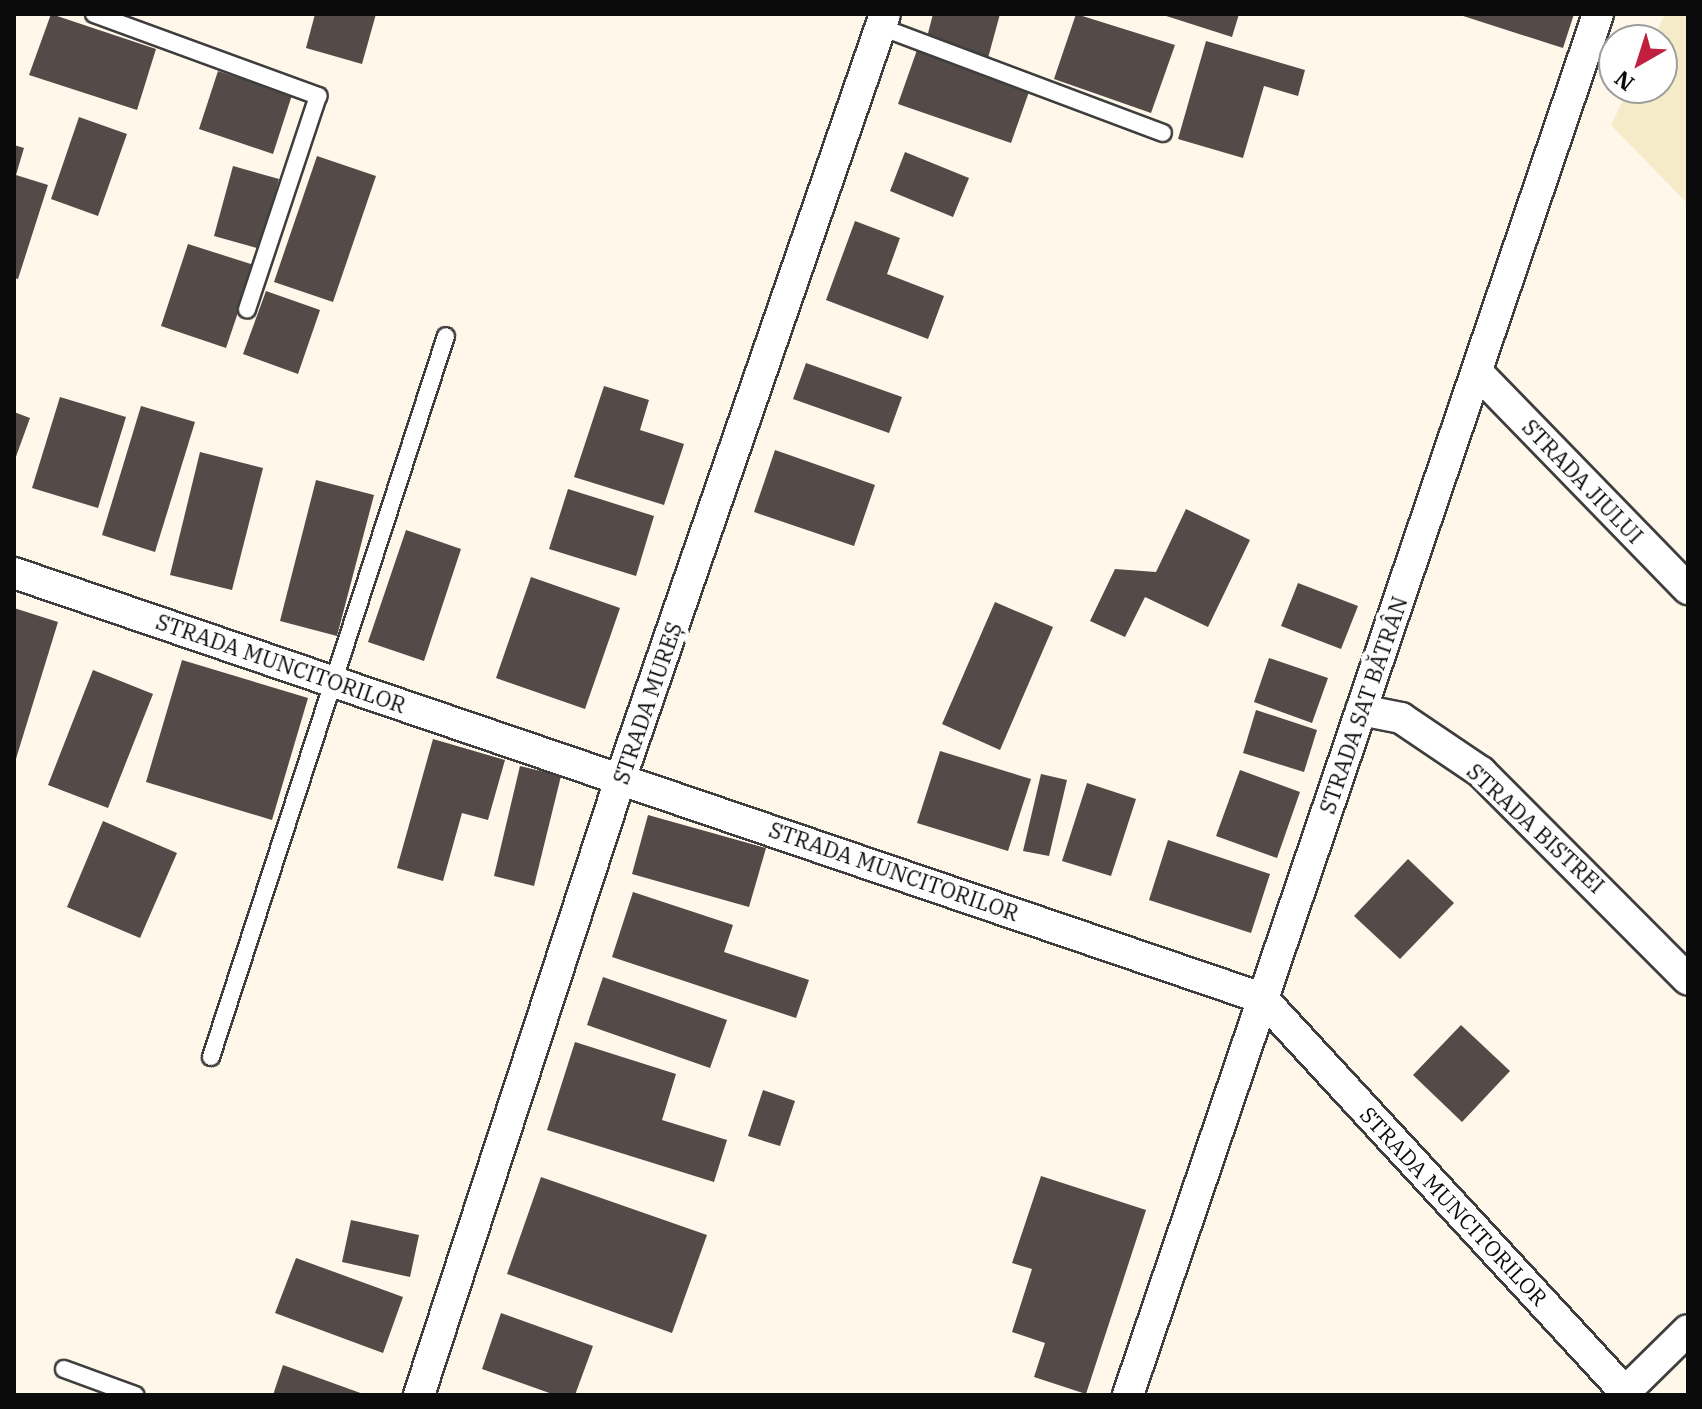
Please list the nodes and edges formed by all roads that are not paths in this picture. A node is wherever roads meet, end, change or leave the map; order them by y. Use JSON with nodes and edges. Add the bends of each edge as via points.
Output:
{"nodes":[{"id":1,"x":94,"y":14,"type":"edge"},
{"id":2,"x":1598,"y":14,"type":"edge"},
{"id":3,"x":883,"y":20,"type":"edge"},
{"id":4,"x":1163,"y":133,"type":"dead end"},
{"id":5,"x":247,"y":309,"type":"dead end"},
{"id":6,"x":446,"y":336,"type":"dead end"},
{"id":7,"x":1477,"y":372,"type":"junction"},
{"id":8,"x":14,"y":573,"type":"edge"},
{"id":9,"x":1688,"y":589,"type":"edge"},
{"id":10,"x":331,"y":680,"type":"junction"},
{"id":11,"x":1361,"y":710,"type":"junction"},
{"id":12,"x":621,"y":777,"type":"junction"},
{"id":13,"x":1688,"y":980,"type":"edge"},
{"id":14,"x":1262,"y":998,"type":"junction"},
{"id":15,"x":211,"y":1057,"type":"dead end"},
{"id":16,"x":1688,"y":1330,"type":"edge"},
{"id":17,"x":64,"y":1369,"type":"dead end"},
{"id":18,"x":1627,"y":1394,"type":"edge"},
{"id":19,"x":135,"y":1395,"type":"edge"},
{"id":20,"x":419,"y":1395,"type":"edge"},
{"id":21,"x":1128,"y":1395,"type":"edge"}],
"edges":[{"from":1,"to":5,"type":"lane","via":[[318,96]]},
{"from":2,"to":7,"type":"street","name":"STRADA SAT BĂTRÂN"},
{"from":3,"to":4,"type":"lane"},
{"from":3,"to":12,"type":"street","name":"STRADA MUREȘ"},
{"from":6,"to":10,"type":"lane"},
{"from":7,"to":9,"type":"street","name":"STRADA JIULUI"},
{"from":7,"to":11,"type":"street","name":"STRADA SAT BĂTRÂN"},
{"from":8,"to":10,"type":"street","name":"STRADA MUNCITORILOR"},
{"from":10,"to":12,"type":"street","name":"STRADA MUNCITORILOR"},
{"from":10,"to":15,"type":"lane"},
{"from":11,"to":13,"type":"street","name":"STRADA BISTREI","via":[[1401,718],[1481,772]]},
{"from":11,"to":14,"type":"street","name":"STRADA SAT BĂTRÂN"},
{"from":12,"to":14,"type":"street","name":"STRADA MUNCITORILOR"},
{"from":12,"to":20,"type":"street","name":"STRADA MUREȘ"},
{"from":14,"to":18,"type":"street","name":"STRADA MUNCITORILOR"},
{"from":14,"to":21,"type":"street","name":"STRADA SAT BĂTRÂN"},
{"from":16,"to":18,"type":"street"},
{"from":17,"to":19,"type":"lane"}]}
